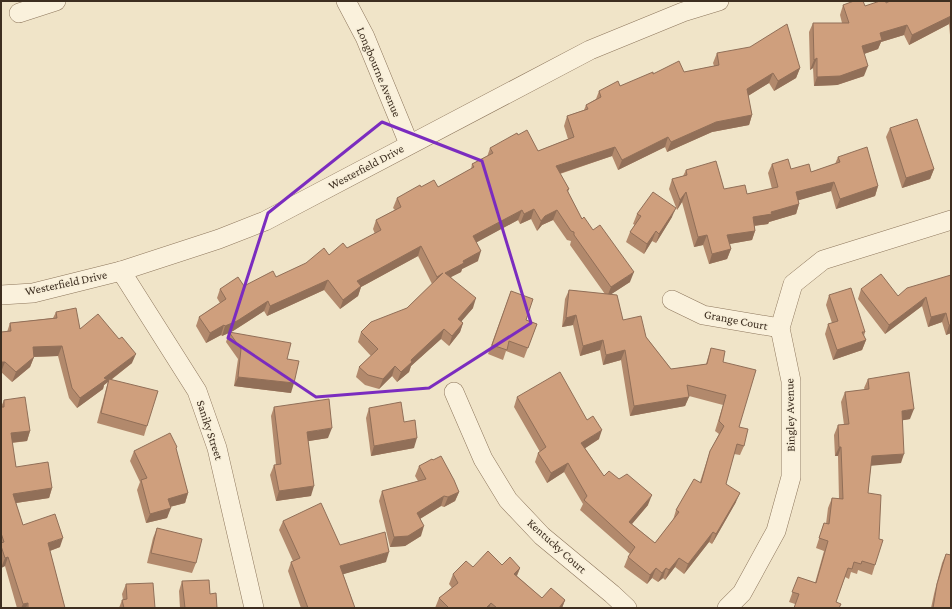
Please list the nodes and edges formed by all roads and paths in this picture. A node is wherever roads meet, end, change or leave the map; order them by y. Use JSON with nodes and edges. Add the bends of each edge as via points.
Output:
{"nodes":[{"id":1,"x":56,"y":1,"type":"edge"},
{"id":2,"x":346,"y":1,"type":"edge"},
{"id":3,"x":719,"y":1,"type":"edge"},
{"id":4,"x":19,"y":13,"type":"dead end"},
{"id":5,"x":409,"y":144,"type":"junction"},
{"id":6,"x":951,"y":220,"type":"edge"},
{"id":7,"x":121,"y":271,"type":"junction"},
{"id":8,"x":1,"y":295,"type":"edge"},
{"id":9,"x":672,"y":300,"type":"dead end"},
{"id":10,"x":780,"y":328,"type":"junction"},
{"id":11,"x":454,"y":392,"type":"dead end"},
{"id":12,"x":254,"y":608,"type":"edge"},
{"id":13,"x":627,"y":608,"type":"edge"},
{"id":14,"x":727,"y":608,"type":"edge"}],
"edges":[{"from":1,"to":4,"type":"street"},
{"from":2,"to":5,"type":"street","name":"Longbourne Avenue","via":[[365,36]]},
{"from":3,"to":5,"type":"street","name":"Westerfield Drive","via":[[683,12],[590,50]]},
{"from":5,"to":7,"type":"street","name":"Westerfield Drive","via":[[265,221]]},
{"from":6,"to":10,"type":"street","name":"Bingley Avenue","via":[[823,260],[794,284]]},
{"from":7,"to":8,"type":"street","name":"Westerfield Drive","via":[[33,292]]},
{"from":7,"to":12,"type":"street","name":"Saniky Street","via":[[197,391],[217,448]]},
{"from":9,"to":10,"type":"street","name":"Grange Court","via":[[704,315]]},
{"from":10,"to":14,"type":"street","name":"Bingley Avenue","via":[[791,380],[791,477],[776,531],[742,593]]},
{"from":11,"to":13,"type":"street","name":"Kentucky Court","via":[[483,460],[508,500],[542,536]]}]}
